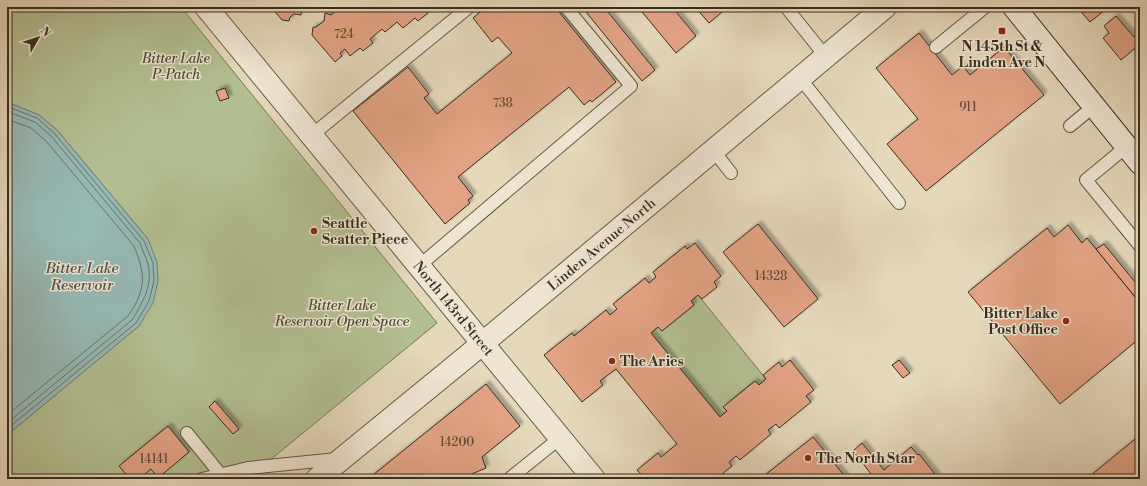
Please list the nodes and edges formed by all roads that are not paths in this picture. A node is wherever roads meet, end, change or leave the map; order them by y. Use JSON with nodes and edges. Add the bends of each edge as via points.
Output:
{"nodes":[{"id":1,"x":206,"y":7,"type":"edge"},
{"id":2,"x":469,"y":7,"type":"edge"},
{"id":3,"x":566,"y":7,"type":"edge"},
{"id":4,"x":786,"y":7,"type":"edge"},
{"id":5,"x":885,"y":7,"type":"edge"},
{"id":6,"x":985,"y":7,"type":"edge"},
{"id":7,"x":1014,"y":7,"type":"edge"},
{"id":8,"x":936,"y":47,"type":"dead end"},
{"id":9,"x":826,"y":57,"type":"junction"},
{"id":10,"x":800,"y":78,"type":"junction"},
{"id":11,"x":1094,"y":106,"type":"junction"},
{"id":12,"x":1070,"y":126,"type":"dead end"},
{"id":13,"x":312,"y":135,"type":"junction"},
{"id":14,"x":1126,"y":146,"type":"junction"},
{"id":15,"x":713,"y":150,"type":"junction"},
{"id":16,"x":1140,"y":163,"type":"edge"},
{"id":17,"x":731,"y":173,"type":"dead end"},
{"id":18,"x":899,"y":203,"type":"dead end"},
{"id":19,"x":1140,"y":246,"type":"edge"},
{"id":20,"x":419,"y":266,"type":"junction"},
{"id":21,"x":483,"y":343,"type":"junction"},
{"id":22,"x":187,"y":433,"type":"dead end"},
{"id":23,"x":560,"y":438,"type":"junction"},
{"id":24,"x":342,"y":458,"type":"junction"},
{"id":25,"x":221,"y":474,"type":"junction"},
{"id":26,"x":202,"y":479,"type":"edge"},
{"id":27,"x":317,"y":479,"type":"edge"},
{"id":28,"x":510,"y":479,"type":"edge"},
{"id":29,"x":594,"y":479,"type":"edge"}],
"edges":[{"from":1,"to":13,"type":"street","name":"North 143rd Street"},
{"from":2,"to":13,"type":"lane"},
{"from":3,"to":20,"type":"lane","via":[[631,86]]},
{"from":4,"to":9,"type":"lane"},
{"from":5,"to":9,"type":"street","name":"Linden Avenue North"},
{"from":6,"to":8,"type":"lane"},
{"from":7,"to":11,"type":"street"},
{"from":9,"to":10,"type":"street","name":"Linden Avenue North"},
{"from":10,"to":15,"type":"street","name":"Linden Avenue North"},
{"from":10,"to":18,"type":"lane"},
{"from":11,"to":12,"type":"lane"},
{"from":11,"to":14,"type":"street"},
{"from":13,"to":20,"type":"street","name":"North 143rd Street"},
{"from":14,"to":16,"type":"street"},
{"from":14,"to":19,"type":"lane","via":[[1086,180]]},
{"from":15,"to":17,"type":"lane"},
{"from":15,"to":21,"type":"street","name":"Linden Avenue North"},
{"from":20,"to":21,"type":"street","name":"North 143rd Street"},
{"from":21,"to":23,"type":"street","name":"North 143rd Street"},
{"from":21,"to":24,"type":"street","name":"Linden Avenue North"},
{"from":22,"to":25,"type":"lane"},
{"from":23,"to":28,"type":"lane"},
{"from":23,"to":29,"type":"street","name":"North 143rd Street"},
{"from":24,"to":25,"type":"lane","via":[[248,468]]},
{"from":24,"to":27,"type":"street","name":"Linden Avenue North"},
{"from":25,"to":26,"type":"lane"}]}
